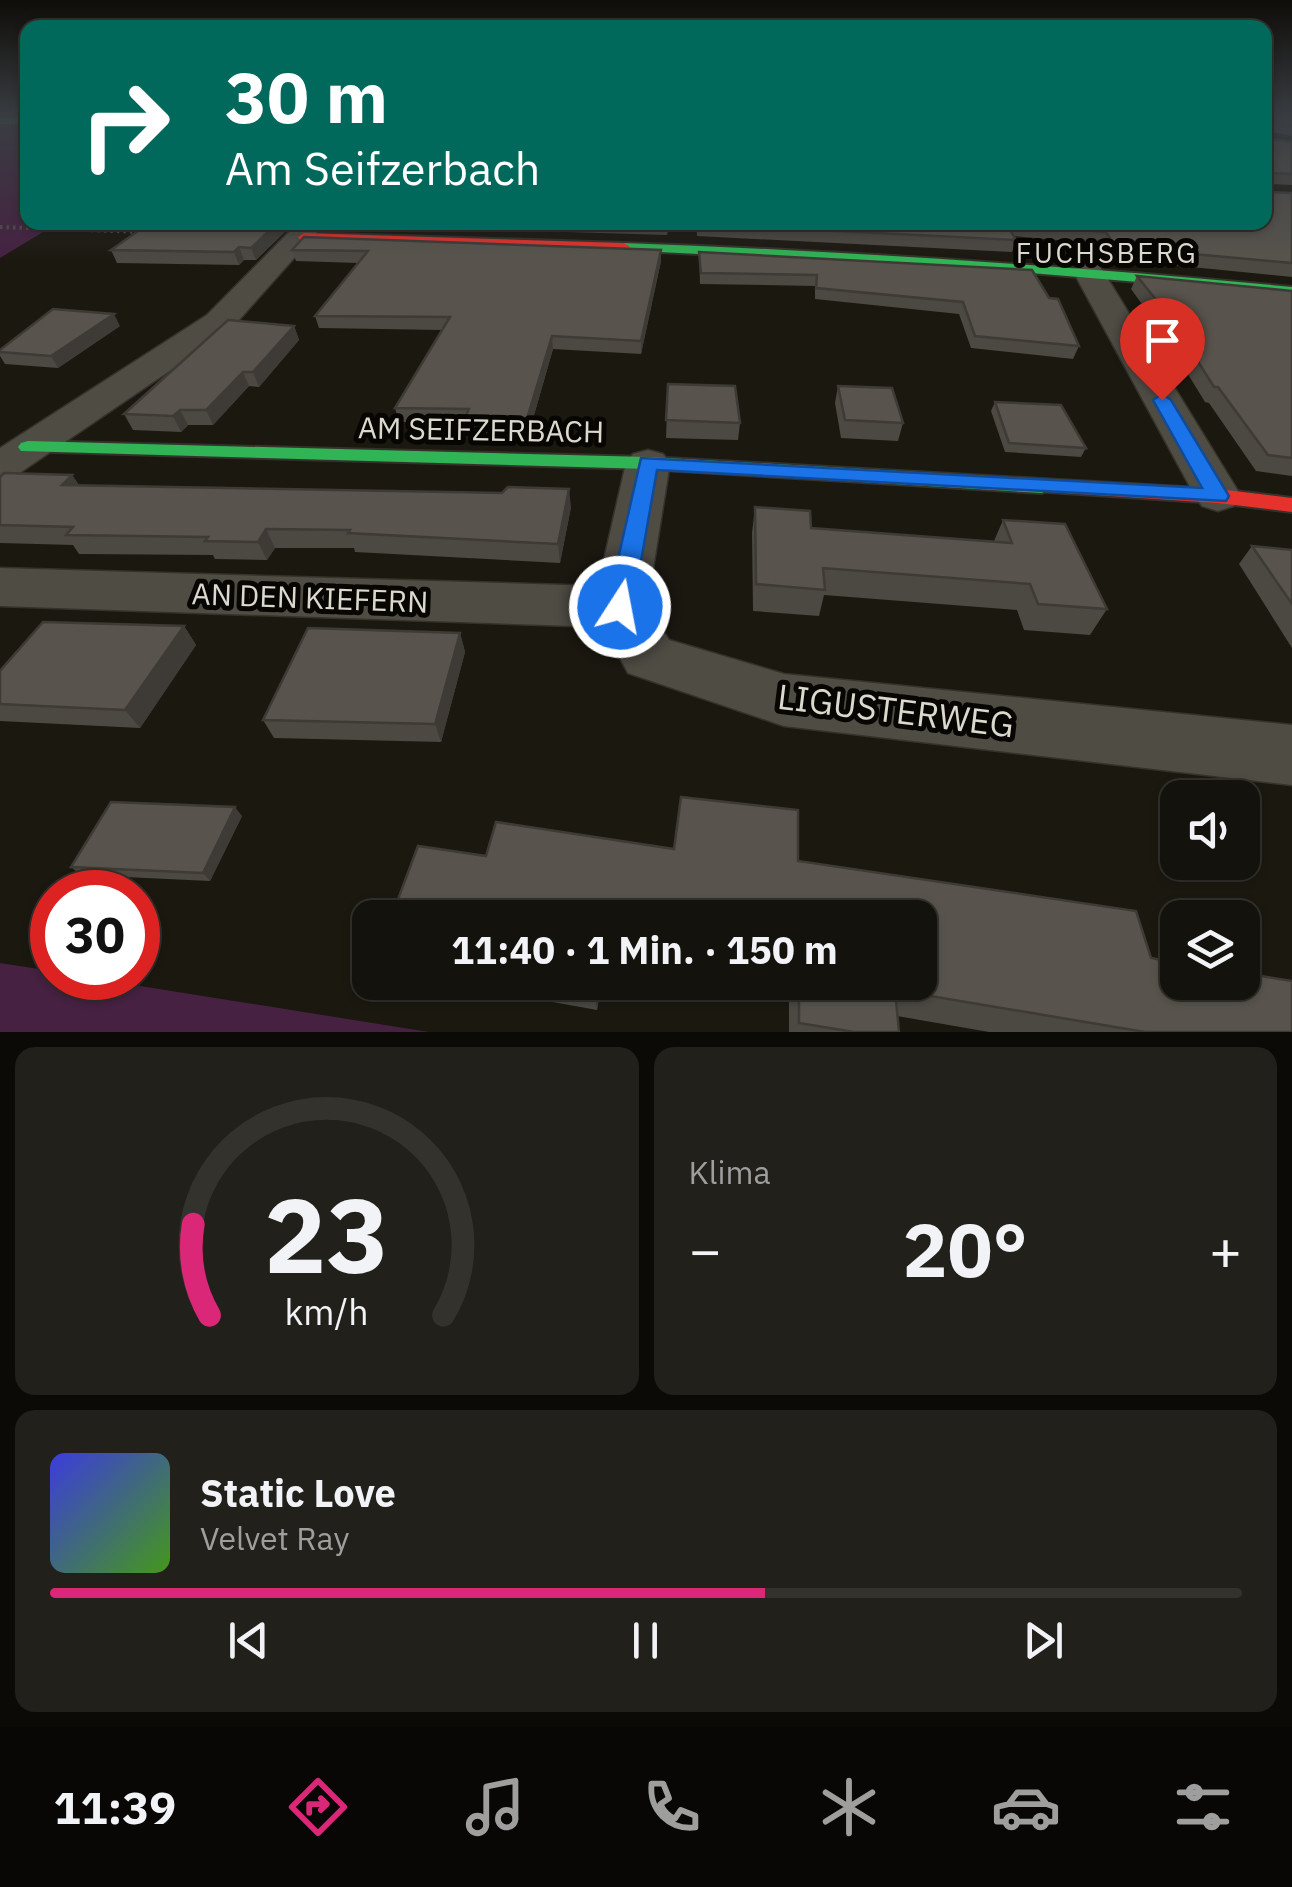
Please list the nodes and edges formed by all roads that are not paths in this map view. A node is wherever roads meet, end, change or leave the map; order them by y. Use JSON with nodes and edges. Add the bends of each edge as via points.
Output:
{"nodes":[{"id":1,"x":309,"y":230,"type":"edge"},
{"id":2,"x":1088,"y":271,"type":"junction"},
{"id":3,"x":1292,"y":290,"type":"edge"},
{"id":4,"x":14,"y":457,"type":"edge"},
{"id":5,"x":648,"y":463,"type":"junction"},
{"id":6,"x":1218,"y":496,"type":"junction"},
{"id":7,"x":1292,"y":505,"type":"edge"},
{"id":8,"x":0,"y":588,"type":"edge"},
{"id":9,"x":620,"y":607,"type":"junction"},
{"id":10,"x":1292,"y":756,"type":"edge"}],
"edges":[{"from":1,"to":2,"type":"street"},
{"from":1,"to":4,"type":"street","via":[[219,322]]},
{"from":2,"to":3,"type":"street"},
{"from":2,"to":6,"type":"street"},
{"from":4,"to":5,"type":"street","name":"AM SEIFZERBACH"},
{"from":5,"to":6,"type":"street","name":"AM SEIFZERBACH"},
{"from":5,"to":9,"type":"street"},
{"from":6,"to":7,"type":"street","name":"AM SEIFZERBACH"},
{"from":8,"to":9,"type":"street","name":"AN DEN KIEFERN"},
{"from":9,"to":10,"type":"street","name":"LIGUSTERWEG","via":[[648,657],[784,700]]}]}
